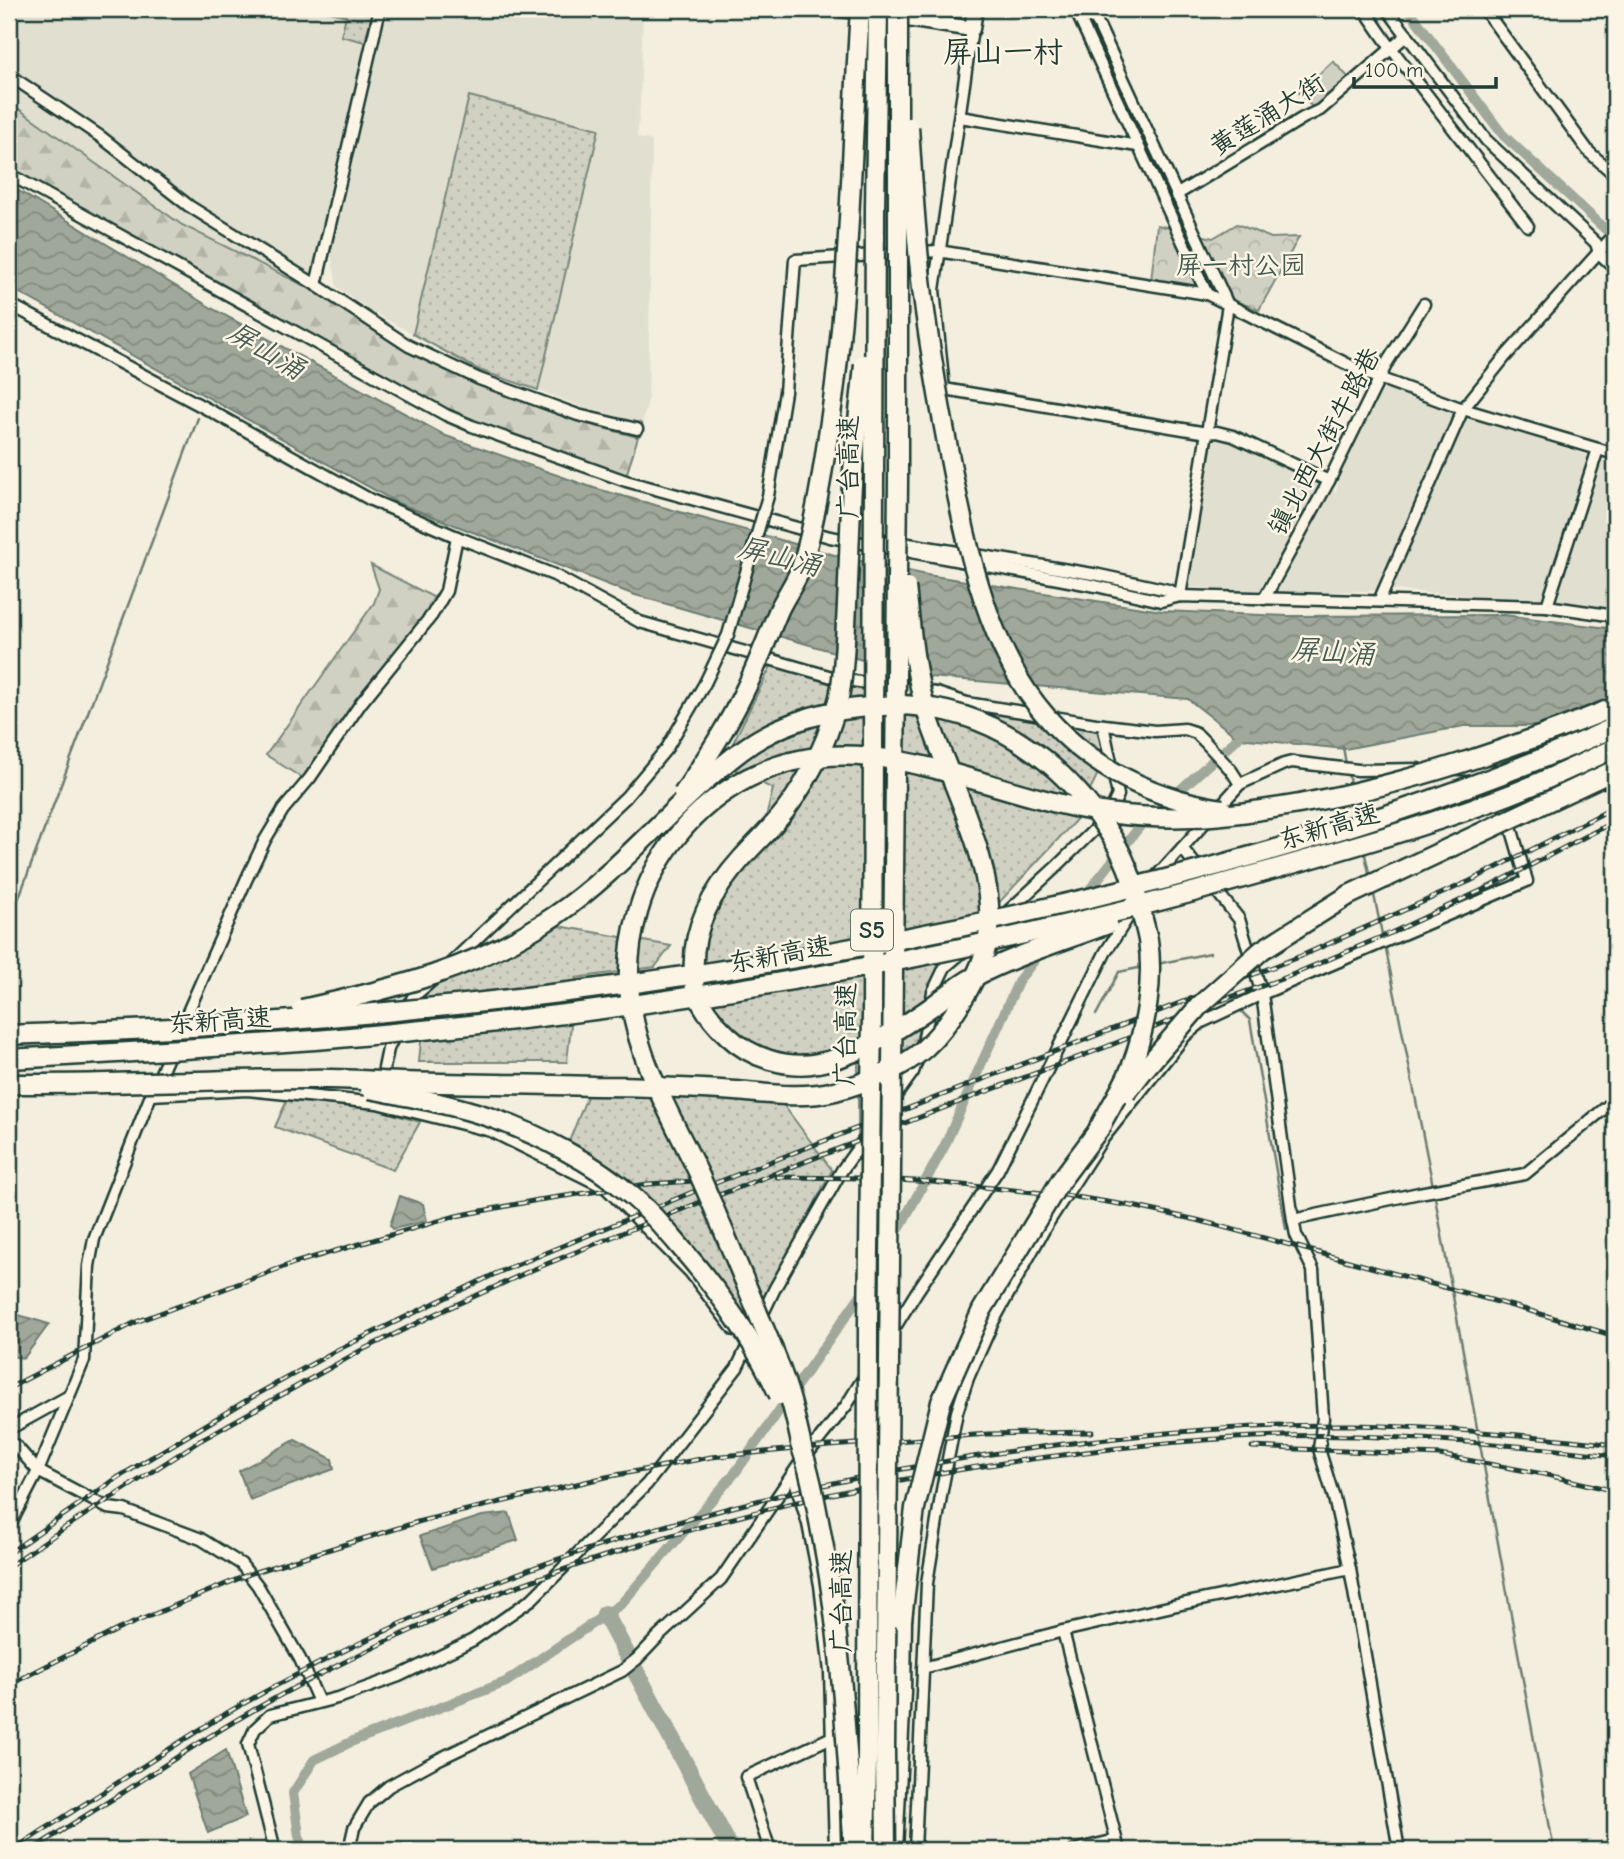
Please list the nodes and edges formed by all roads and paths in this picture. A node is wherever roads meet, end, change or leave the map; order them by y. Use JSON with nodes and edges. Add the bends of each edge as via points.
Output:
{"nodes":[{"id":1,"x":380,"y":9,"type":"edge"},
{"id":2,"x":843,"y":9,"type":"edge"},
{"id":3,"x":860,"y":9,"type":"edge"},
{"id":4,"x":878,"y":9,"type":"edge"},
{"id":5,"x":900,"y":9,"type":"edge"},
{"id":6,"x":975,"y":9,"type":"edge"},
{"id":7,"x":1075,"y":9,"type":"edge"},
{"id":8,"x":1107,"y":9,"type":"edge"},
{"id":9,"x":1364,"y":9,"type":"edge"},
{"id":10,"x":1387,"y":9,"type":"edge"},
{"id":11,"x":1484,"y":9,"type":"edge"},
{"id":12,"x":1093,"y":12,"type":"edge"},
{"id":13,"x":1082,"y":22,"type":"junction"},
{"id":14,"x":972,"y":29,"type":"junction"},
{"id":15,"x":1407,"y":34,"type":"junction"},
{"id":16,"x":1391,"y":48,"type":"junction"},
{"id":17,"x":9,"y":75,"type":"edge"},
{"id":18,"x":960,"y":117,"type":"junction"},
{"id":19,"x":1138,"y":146,"type":"junction"},
{"id":20,"x":9,"y":174,"type":"edge"},
{"id":21,"x":1615,"y":176,"type":"edge"},
{"id":22,"x":1176,"y":195,"type":"junction"},
{"id":23,"x":875,"y":208,"type":"junction"},
{"id":24,"x":1528,"y":226,"type":"dead end"},
{"id":25,"x":1615,"y":234,"type":"edge"},
{"id":26,"x":939,"y":251,"type":"junction"},
{"id":27,"x":1599,"y":253,"type":"junction"},
{"id":28,"x":1615,"y":268,"type":"edge"},
{"id":29,"x":316,"y":285,"type":"junction"},
{"id":30,"x":1207,"y":294,"type":"junction"},
{"id":31,"x":9,"y":304,"type":"edge"},
{"id":32,"x":1228,"y":304,"type":"junction"},
{"id":33,"x":1424,"y":304,"type":"dead end"},
{"id":34,"x":1379,"y":379,"type":"junction"},
{"id":35,"x":1464,"y":409,"type":"junction"},
{"id":36,"x":637,"y":429,"type":"dead end"},
{"id":37,"x":1207,"y":433,"type":"junction"},
{"id":38,"x":1598,"y":449,"type":"junction"},
{"id":39,"x":1615,"y":454,"type":"edge"},
{"id":40,"x":1329,"y":481,"type":"junction"},
{"id":41,"x":898,"y":482,"type":"junction"},
{"id":42,"x":457,"y":537,"type":"junction"},
{"id":43,"x":1180,"y":596,"type":"junction"},
{"id":44,"x":1264,"y":599,"type":"junction"},
{"id":45,"x":1379,"y":601,"type":"junction"},
{"id":46,"x":1547,"y":606,"type":"junction"},
{"id":47,"x":1615,"y":616,"type":"edge"},
{"id":48,"x":1615,"y":707,"type":"edge"},
{"id":49,"x":1103,"y":724,"type":"junction"},
{"id":50,"x":1615,"y":726,"type":"edge"},
{"id":51,"x":1615,"y":748,"type":"edge"},
{"id":52,"x":1494,"y":770,"type":"junction"},
{"id":53,"x":1615,"y":770,"type":"edge"},
{"id":54,"x":1615,"y":783,"type":"edge"},
{"id":55,"x":1240,"y":785,"type":"junction"},
{"id":56,"x":1251,"y":811,"type":"junction"},
{"id":57,"x":664,"y":820,"type":"junction"},
{"id":58,"x":1182,"y":848,"type":"junction"},
{"id":59,"x":1180,"y":897,"type":"junction"},
{"id":60,"x":1262,"y":994,"type":"junction"},
{"id":61,"x":223,"y":1025,"type":"junction"},
{"id":62,"x":9,"y":1035,"type":"edge"},
{"id":63,"x":9,"y":1059,"type":"edge"},
{"id":64,"x":312,"y":1079,"type":"junction"},
{"id":65,"x":9,"y":1084,"type":"edge"},
{"id":66,"x":151,"y":1095,"type":"junction"},
{"id":67,"x":1615,"y":1100,"type":"edge"},
{"id":68,"x":377,"y":1103,"type":"junction"},
{"id":69,"x":1097,"y":1132,"type":"junction"},
{"id":70,"x":1293,"y":1220,"type":"junction"},
{"id":71,"x":747,"y":1348,"type":"junction"},
{"id":72,"x":69,"y":1396,"type":"junction"},
{"id":73,"x":9,"y":1429,"type":"edge"},
{"id":74,"x":9,"y":1442,"type":"edge"},
{"id":75,"x":803,"y":1452,"type":"junction"},
{"id":76,"x":38,"y":1471,"type":"junction"},
{"id":77,"x":793,"y":1474,"type":"junction"},
{"id":78,"x":9,"y":1527,"type":"edge"},
{"id":79,"x":1350,"y":1569,"type":"junction"},
{"id":80,"x":1063,"y":1631,"type":"junction"},
{"id":81,"x":923,"y":1668,"type":"junction"},
{"id":82,"x":319,"y":1702,"type":"junction"},
{"id":83,"x":832,"y":1737,"type":"junction"},
{"id":84,"x":1117,"y":1845,"type":"edge"},
{"id":85,"x":275,"y":1850,"type":"edge"},
{"id":86,"x":349,"y":1850,"type":"edge"},
{"id":87,"x":770,"y":1850,"type":"edge"},
{"id":88,"x":835,"y":1850,"type":"edge"},
{"id":89,"x":854,"y":1850,"type":"edge"},
{"id":90,"x":865,"y":1850,"type":"edge"},
{"id":91,"x":886,"y":1850,"type":"edge"},
{"id":92,"x":893,"y":1850,"type":"edge"},
{"id":93,"x":915,"y":1850,"type":"edge"},
{"id":94,"x":1075,"y":1850,"type":"edge"},
{"id":95,"x":1399,"y":1850,"type":"edge"}],
"edges":[{"from":1,"to":29,"type":"street"},
{"from":2,"to":14,"type":"street"},
{"from":3,"to":57,"type":"highway","bridge":true,"via":[[835,395],[802,567],[745,691]]},
{"from":4,"to":23,"type":"highway","name":"广台高速","number":"S5","bridge":true},
{"from":5,"to":41,"type":"highway","name":"广台高速","number":"S5","bridge":true},
{"from":5,"to":56,"type":"highway","bridge":true,"via":[[919,270],[935,383],[961,519],[1002,644],[1028,693],[1086,755],[1147,789],[1180,801]]},
{"from":6,"to":14,"type":"street"},
{"from":7,"to":13,"type":"street"},
{"from":8,"to":12,"type":"street"},
{"from":9,"to":16,"type":"street"},
{"from":10,"to":15,"type":"street"},
{"from":11,"to":21,"type":"street","via":[[1589,152]]},
{"from":12,"to":13,"type":"street"},
{"from":12,"to":22,"type":"street"},
{"from":13,"to":19,"type":"street"},
{"from":14,"to":18,"type":"street"},
{"from":15,"to":16,"type":"street","name":"黄莲涌大街"},
{"from":15,"to":27,"type":"street","via":[[1486,140],[1596,243]]},
{"from":16,"to":22,"type":"street","name":"黄莲涌大街","via":[[1320,110]]},
{"from":16,"to":24,"type":"street"},
{"from":17,"to":29,"type":"street","via":[[101,137],[189,206]]},
{"from":18,"to":19,"type":"street"},
{"from":18,"to":26,"type":"street"},
{"from":19,"to":30,"type":"street"},
{"from":20,"to":43,"type":"street","via":[[446,415],[626,481],[830,537],[872,538],[1099,575]]},
{"from":22,"to":32,"type":"street"},
{"from":23,"to":59,"type":"highway","bridge":true,"via":[[839,695],[823,743],[797,792],[727,876],[707,908],[693,954],[695,988],[717,1026],[749,1052],[776,1062],[819,1063],[891,1032],[995,967]]},
{"from":23,"to":90,"type":"highway","name":"广台高速","number":"S5","bridge":true},
{"from":25,"to":27,"type":"street"},
{"from":26,"to":30,"type":"street"},
{"from":26,"to":37,"type":"street","via":[[934,290],[944,389]]},
{"from":26,"to":68,"type":"street","bridge":true,"via":[[795,260],[785,392],[768,496],[728,635],[705,683],[667,748],[626,797],[413,997],[388,1049]]},
{"from":27,"to":28,"type":"street"},
{"from":27,"to":35,"type":"street"},
{"from":29,"to":36,"type":"street","via":[[409,346],[479,379],[578,415]]},
{"from":30,"to":32,"type":"street"},
{"from":31,"to":42,"type":"street","via":[[371,500]]},
{"from":32,"to":34,"type":"street"},
{"from":32,"to":37,"type":"street"},
{"from":33,"to":34,"type":"street","name":"镇北西大街牛路巷"},
{"from":34,"to":35,"type":"street"},
{"from":34,"to":40,"type":"street","name":"镇北西大街牛路巷"},
{"from":35,"to":38,"type":"street"},
{"from":35,"to":45,"type":"street"},
{"from":37,"to":40,"type":"street","via":[[1233,436]]},
{"from":37,"to":43,"type":"street"},
{"from":38,"to":39,"type":"street"},
{"from":38,"to":46,"type":"street"},
{"from":40,"to":44,"type":"street","name":"镇北西大街牛路巷"},
{"from":41,"to":64,"type":"highway","bridge":true,"via":[[901,549],[918,678],[978,850],[989,915],[986,950],[975,978],[925,1049],[864,1081],[807,1095],[641,1086]]},
{"from":41,"to":91,"type":"highway","name":"广台高速","number":"S5","bridge":true},
{"from":42,"to":49,"type":"street","via":[[554,575],[640,622],[839,679]]},
{"from":42,"to":66,"type":"street","via":[[446,591],[432,615],[361,703],[265,840]]},
{"from":43,"to":44,"type":"street"},
{"from":44,"to":45,"type":"street"},
{"from":45,"to":46,"type":"street"},
{"from":46,"to":47,"type":"street"},
{"from":48,"to":56,"type":"highway","bridge":true,"via":[[1419,776]]},
{"from":49,"to":55,"type":"street","via":[[1196,733]]},
{"from":49,"to":71,"type":"street","via":[[1118,795],[1108,816],[945,967],[933,992],[913,1072],[842,1170],[775,1288]]},
{"from":50,"to":61,"type":"highway","name":"东新高速","bridge":true,"via":[[1413,807],[1240,859],[1005,917],[840,950],[612,986]]},
{"from":51,"to":59,"type":"highway","name":"东新高速","bridge":true,"via":[[1442,819]]},
{"from":52,"to":54,"type":"street"},
{"from":52,"to":55,"type":"street","via":[[1358,770],[1292,762]]},
{"from":52,"to":60,"type":"street","via":[[1527,881]]},
{"from":53,"to":69,"type":"highway","bridge":true,"via":[[1349,895],[1262,950],[1199,1006]]},
{"from":55,"to":58,"type":"street"},
{"from":56,"to":75,"type":"highway","bridge":true,"via":[[1180,818],[1103,812],[1049,802],[914,763],[835,755],[780,765],[739,783],[698,812],[673,841],[649,882],[634,929],[629,976],[634,1024],[648,1067],[713,1206],[777,1361]]},
{"from":57,"to":61,"type":"highway","bridge":true,"via":[[579,898],[475,960],[421,981]]},
{"from":57,"to":69,"type":"highway","bridge":true,"via":[[741,751],[767,734],[842,710],[901,705],[948,711],[978,720],[1035,751],[1093,808],[1117,844],[1131,874],[1148,942],[1150,982],[1143,1026],[1131,1066]]},
{"from":58,"to":60,"type":"street","via":[[1239,919]]},
{"from":58,"to":77,"type":"street","via":[[1156,875],[1105,953],[998,1170],[846,1406]]},
{"from":59,"to":63,"type":"highway","name":"东新高速","bridge":true,"via":[[908,958],[611,1007],[342,1038]]},
{"from":60,"to":70,"type":"street"},
{"from":60,"to":81,"type":"street","via":[[1202,1022],[1185,1036],[1101,1141],[1046,1226],[994,1320],[957,1412],[927,1583]]},
{"from":61,"to":62,"type":"highway","name":"东新高速","bridge":true},
{"from":64,"to":65,"type":"highway","bridge":true},
{"from":64,"to":75,"type":"highway","bridge":true,"via":[[490,1117],[526,1131],[614,1182],[674,1239],[736,1316],[758,1352]]},
{"from":66,"to":68,"type":"street","via":[[247,1090]]},
{"from":66,"to":72,"type":"street","via":[[94,1239],[84,1360]]},
{"from":67,"to":70,"type":"street","via":[[1525,1174]]},
{"from":68,"to":71,"type":"street","via":[[491,1131],[606,1188],[690,1272]]},
{"from":69,"to":92,"type":"highway","bridge":true,"via":[[1061,1180],[982,1310],[941,1402],[915,1508],[902,1620]]},
{"from":70,"to":79,"type":"street","via":[[1313,1270],[1323,1418],[1318,1449]]},
{"from":71,"to":82,"type":"street","via":[[737,1368],[647,1484],[532,1599],[473,1640],[399,1676]]},
{"from":72,"to":73,"type":"street"},
{"from":72,"to":76,"type":"street"},
{"from":74,"to":76,"type":"street"},
{"from":75,"to":89,"type":"highway","bridge":true,"via":[[835,1613]]},
{"from":76,"to":78,"type":"street"},
{"from":76,"to":82,"type":"street","via":[[108,1508],[201,1539],[241,1564],[300,1659]]},
{"from":77,"to":83,"type":"street","via":[[820,1585]]},
{"from":77,"to":86,"type":"street","via":[[721,1579],[637,1659],[622,1671],[389,1786],[369,1803],[354,1828]]},
{"from":79,"to":80,"type":"street"},
{"from":79,"to":95,"type":"street"},
{"from":80,"to":81,"type":"street"},
{"from":80,"to":84,"type":"street"},
{"from":81,"to":93,"type":"street"},
{"from":82,"to":85,"type":"street","via":[[270,1716],[255,1729],[248,1744]]},
{"from":83,"to":87,"type":"street","via":[[747,1777]]},
{"from":83,"to":88,"type":"street"},
{"from":84,"to":94,"type":"street"}]}
